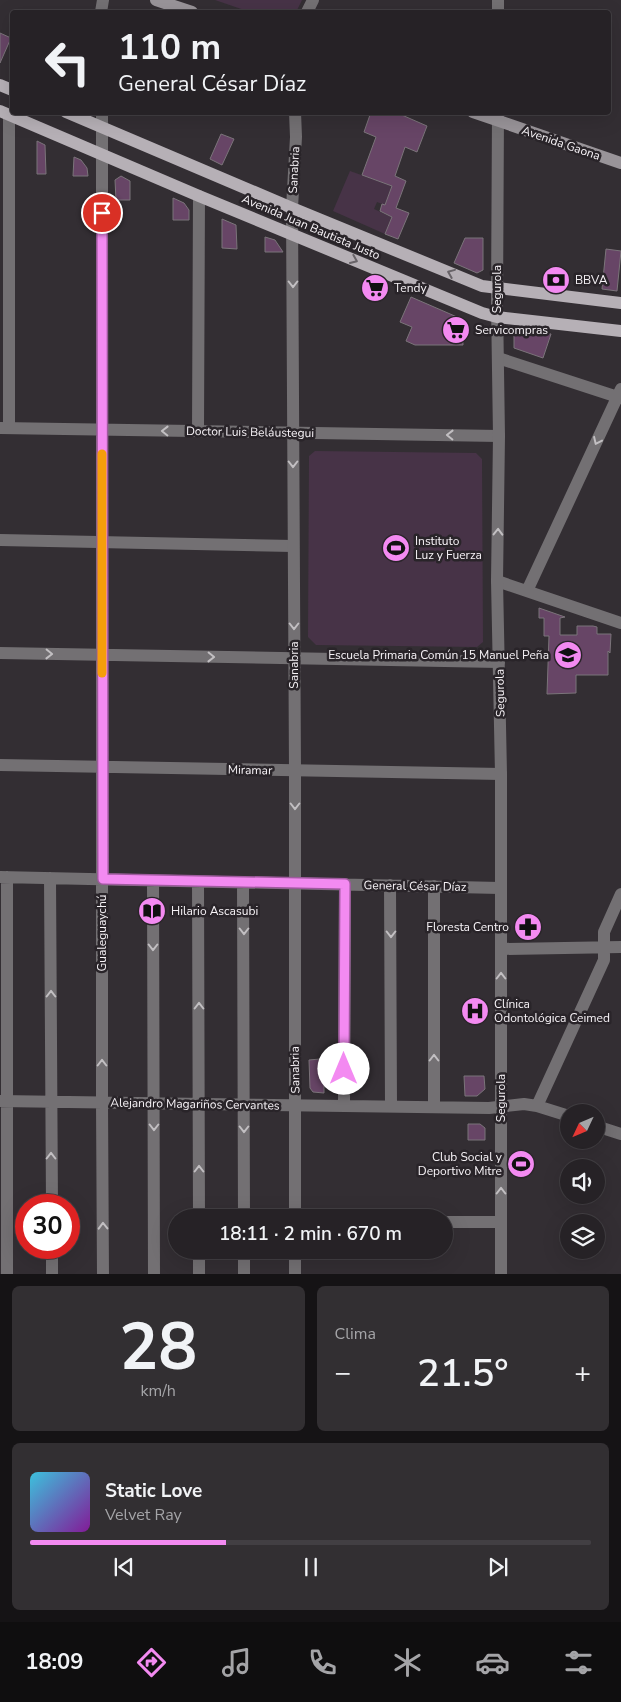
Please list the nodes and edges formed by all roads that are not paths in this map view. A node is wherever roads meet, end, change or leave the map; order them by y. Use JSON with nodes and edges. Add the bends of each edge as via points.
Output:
{"nodes":[{"id":1,"x":156,"y":0,"type":"edge"},
{"id":2,"x":186,"y":10,"type":"edge"},
{"id":3,"x":5,"y":113,"type":"edge"},
{"id":4,"x":73,"y":115,"type":"edge"},
{"id":5,"x":102,"y":115,"type":"edge"},
{"id":6,"x":295,"y":115,"type":"edge"},
{"id":7,"x":498,"y":117,"type":"edge"},
{"id":8,"x":102,"y":128,"type":"junction"},
{"id":9,"x":102,"y":154,"type":"junction"},
{"id":10,"x":621,"y":163,"type":"edge"},
{"id":11,"x":199,"y":196,"type":"junction"},
{"id":12,"x":292,"y":208,"type":"junction"},
{"id":13,"x":293,"y":235,"type":"junction"},
{"id":14,"x":497,"y":288,"type":"junction"},
{"id":15,"x":621,"y":303,"type":"edge"},
{"id":16,"x":497,"y":317,"type":"junction"},
{"id":17,"x":621,"y":330,"type":"edge"},
{"id":18,"x":498,"y":358,"type":"junction"},
{"id":19,"x":620,"y":394,"type":"edge"},
{"id":20,"x":4,"y":428,"type":"edge"},
{"id":21,"x":102,"y":430,"type":"junction"},
{"id":22,"x":198,"y":431,"type":"junction"},
{"id":23,"x":294,"y":433,"type":"junction"},
{"id":24,"x":499,"y":436,"type":"junction"},
{"id":25,"x":0,"y":540,"type":"edge"},
{"id":26,"x":102,"y":543,"type":"junction"},
{"id":27,"x":293,"y":546,"type":"junction"},
{"id":28,"x":497,"y":580,"type":"junction"},
{"id":29,"x":527,"y":590,"type":"junction"},
{"id":30,"x":621,"y":623,"type":"edge"},
{"id":31,"x":0,"y":653,"type":"edge"},
{"id":32,"x":102,"y":654,"type":"junction"},
{"id":33,"x":294,"y":658,"type":"junction"},
{"id":34,"x":499,"y":662,"type":"junction"},
{"id":35,"x":0,"y":764,"type":"edge"},
{"id":36,"x":103,"y":767,"type":"junction"},
{"id":37,"x":295,"y":771,"type":"junction"},
{"id":38,"x":501,"y":774,"type":"junction"},
{"id":39,"x":3,"y":877,"type":"edge"},
{"id":40,"x":50,"y":878,"type":"junction"},
{"id":41,"x":103,"y":879,"type":"junction"},
{"id":42,"x":153,"y":880,"type":"junction"},
{"id":43,"x":198,"y":881,"type":"junction"},
{"id":44,"x":244,"y":882,"type":"junction"},
{"id":45,"x":294,"y":884,"type":"junction"},
{"id":46,"x":345,"y":884,"type":"junction"},
{"id":47,"x":390,"y":885,"type":"junction"},
{"id":48,"x":434,"y":886,"type":"junction"},
{"id":49,"x":500,"y":888,"type":"junction"},
{"id":50,"x":621,"y":894,"type":"edge"},
{"id":51,"x":604,"y":947,"type":"junction"},
{"id":52,"x":621,"y":947,"type":"edge"},
{"id":53,"x":501,"y":949,"type":"junction"},
{"id":54,"x":4,"y":1101,"type":"edge"},
{"id":55,"x":51,"y":1102,"type":"junction"},
{"id":56,"x":102,"y":1103,"type":"junction"},
{"id":57,"x":154,"y":1104,"type":"junction"},
{"id":58,"x":199,"y":1104,"type":"junction"},
{"id":59,"x":244,"y":1105,"type":"junction"},
{"id":60,"x":295,"y":1105,"type":"junction"},
{"id":61,"x":344,"y":1106,"type":"junction"},
{"id":62,"x":391,"y":1106,"type":"junction"},
{"id":63,"x":434,"y":1106,"type":"junction"},
{"id":64,"x":501,"y":1106,"type":"junction"},
{"id":65,"x":536,"y":1106,"type":"junction"},
{"id":66,"x":560,"y":1113,"type":"edge"},
{"id":67,"x":605,"y":1129,"type":"edge"},
{"id":68,"x":621,"y":1134,"type":"edge"},
{"id":69,"x":52,"y":1194,"type":"edge"},
{"id":70,"x":199,"y":1209,"type":"edge"},
{"id":71,"x":244,"y":1209,"type":"edge"},
{"id":72,"x":295,"y":1209,"type":"edge"},
{"id":73,"x":453,"y":1222,"type":"edge"},
{"id":74,"x":501,"y":1222,"type":"junction"},
{"id":75,"x":52,"y":1259,"type":"edge"},
{"id":76,"x":199,"y":1259,"type":"edge"},
{"id":77,"x":244,"y":1259,"type":"edge"},
{"id":78,"x":295,"y":1259,"type":"edge"},
{"id":79,"x":8,"y":1274,"type":"edge"},
{"id":80,"x":52,"y":1274,"type":"edge"},
{"id":81,"x":103,"y":1274,"type":"edge"},
{"id":82,"x":154,"y":1274,"type":"edge"},
{"id":83,"x":199,"y":1274,"type":"edge"},
{"id":84,"x":244,"y":1274,"type":"edge"},
{"id":85,"x":295,"y":1274,"type":"edge"},
{"id":86,"x":501,"y":1274,"type":"edge"}],
"edges":[{"from":1,"to":2,"type":"main road"},
{"from":3,"to":9,"type":"main road","name":"Avenida Juan Bautista Justo"},
{"from":3,"to":20,"type":"street"},
{"from":4,"to":8,"type":"main road","name":"Avenida Juan Bautista Justo"},
{"from":5,"to":8,"type":"street","name":"Gualeguaychú"},
{"from":6,"to":12,"type":"street","name":"Sanabria"},
{"from":7,"to":10,"type":"main road","name":"Avenida Gaona"},
{"from":7,"to":14,"type":"street","name":"Segurola"},
{"from":8,"to":9,"type":"street","name":"Gualeguaychú"},
{"from":8,"to":12,"type":"main road","name":"Avenida Juan Bautista Justo"},
{"from":9,"to":11,"type":"main road","name":"Avenida Juan Bautista Justo"},
{"from":9,"to":21,"type":"street","name":"Gualeguaychú"},
{"from":11,"to":13,"type":"main road","name":"Avenida Juan Bautista Justo"},
{"from":11,"to":22,"type":"street"},
{"from":12,"to":13,"type":"street","name":"Sanabria"},
{"from":14,"to":12,"type":"main road","name":"Avenida Juan Bautista Justo","one_way":true,"via":[[482,286]]},
{"from":13,"to":16,"type":"main road","name":"Avenida Juan Bautista Justo","one_way":true},
{"from":13,"to":23,"type":"street","name":"Sanabria","one_way":true},
{"from":14,"to":15,"type":"main road","name":"Avenida Juan Bautista Justo"},
{"from":14,"to":16,"type":"street","name":"Segurola"},
{"from":16,"to":17,"type":"main road","name":"Avenida Juan Bautista Justo"},
{"from":16,"to":18,"type":"street","name":"Segurola"},
{"from":18,"to":19,"type":"street"},
{"from":18,"to":24,"type":"street","name":"Segurola"},
{"from":19,"to":29,"type":"street","one_way":true},
{"from":20,"to":21,"type":"street","name":"Doctor Luis Beláustegui"},
{"from":22,"to":21,"type":"street","name":"Doctor Luis Beláustegui","one_way":true},
{"from":21,"to":26,"type":"street","name":"Gualeguaychú"},
{"from":22,"to":23,"type":"street","name":"Doctor Luis Beláustegui"},
{"from":24,"to":23,"type":"street","name":"Doctor Luis Beláustegui","one_way":true},
{"from":23,"to":27,"type":"street","name":"Sanabria","one_way":true},
{"from":28,"to":24,"type":"street","name":"Segurola","one_way":true},
{"from":25,"to":26,"type":"street"},
{"from":26,"to":27,"type":"street"},
{"from":26,"to":32,"type":"street","name":"Gualeguaychú"},
{"from":27,"to":33,"type":"street","name":"Sanabria","one_way":true},
{"from":28,"to":29,"type":"street"},
{"from":28,"to":34,"type":"street","name":"Segurola"},
{"from":29,"to":30,"type":"street"},
{"from":31,"to":32,"type":"street","one_way":true},
{"from":32,"to":33,"type":"street","one_way":true},
{"from":32,"to":36,"type":"street","name":"Gualeguaychú"},
{"from":33,"to":34,"type":"street"},
{"from":33,"to":37,"type":"street","name":"Sanabria"},
{"from":34,"to":38,"type":"street","name":"Segurola"},
{"from":35,"to":36,"type":"street","name":"Miramar"},
{"from":36,"to":37,"type":"street","name":"Miramar"},
{"from":36,"to":41,"type":"street","name":"Gualeguaychú"},
{"from":37,"to":38,"type":"street","name":"Miramar"},
{"from":37,"to":45,"type":"street","name":"Sanabria","one_way":true},
{"from":38,"to":49,"type":"street","name":"Segurola"},
{"from":39,"to":40,"type":"street","name":"General César Díaz"},
{"from":39,"to":54,"type":"street"},
{"from":40,"to":41,"type":"street","name":"General César Díaz"},
{"from":55,"to":40,"type":"street","one_way":true},
{"from":41,"to":42,"type":"street","name":"General César Díaz"},
{"from":56,"to":41,"type":"street","name":"Gualeguaychú","one_way":true},
{"from":42,"to":43,"type":"street","name":"General César Díaz"},
{"from":42,"to":57,"type":"street","one_way":true},
{"from":43,"to":44,"type":"street","name":"General César Díaz"},
{"from":58,"to":43,"type":"street","one_way":true},
{"from":44,"to":45,"type":"street","name":"General César Díaz"},
{"from":44,"to":59,"type":"street","one_way":true},
{"from":45,"to":46,"type":"street","name":"General César Díaz"},
{"from":45,"to":60,"type":"street","name":"Sanabria"},
{"from":46,"to":47,"type":"street","name":"General César Díaz"},
{"from":46,"to":61,"type":"street"},
{"from":47,"to":48,"type":"street","name":"General César Díaz"},
{"from":47,"to":62,"type":"street","one_way":true},
{"from":48,"to":49,"type":"street","name":"General César Díaz"},
{"from":63,"to":48,"type":"street","one_way":true},
{"from":49,"to":53,"type":"street","name":"Segurola"},
{"from":50,"to":51,"type":"street","via":[[604,932]]},
{"from":51,"to":52,"type":"street"},
{"from":51,"to":53,"type":"street"},
{"from":51,"to":65,"type":"street","via":[[604,960]]},
{"from":64,"to":53,"type":"street","name":"Segurola","one_way":true},
{"from":54,"to":55,"type":"street","name":"Alejandro Magariños Cervantes"},
{"from":54,"to":79,"type":"street"},
{"from":55,"to":56,"type":"street","name":"Alejandro Magariños Cervantes"},
{"from":69,"to":55,"type":"street","one_way":true},
{"from":56,"to":57,"type":"street","name":"Alejandro Magariños Cervantes"},
{"from":81,"to":56,"type":"street","name":"Gualeguaychú","one_way":true},
{"from":57,"to":58,"type":"street","name":"Alejandro Magariños Cervantes"},
{"from":57,"to":82,"type":"street","one_way":true},
{"from":58,"to":59,"type":"street","name":"Alejandro Magariños Cervantes"},
{"from":70,"to":58,"type":"street","one_way":true},
{"from":59,"to":60,"type":"street","name":"Alejandro Magariños Cervantes"},
{"from":59,"to":71,"type":"street","one_way":true},
{"from":60,"to":61,"type":"street","name":"Alejandro Magariños Cervantes"},
{"from":60,"to":72,"type":"street","name":"Sanabria"},
{"from":61,"to":62,"type":"street","name":"Alejandro Magariños Cervantes"},
{"from":62,"to":63,"type":"street","name":"Alejandro Magariños Cervantes"},
{"from":63,"to":64,"type":"street","name":"Alejandro Magariños Cervantes"},
{"from":64,"to":65,"type":"street","name":"Alejandro Magariños Cervantes"},
{"from":74,"to":64,"type":"street","name":"Segurola","one_way":true},
{"from":65,"to":66,"type":"street","name":"Alejandro Magariños Cervantes"},
{"from":67,"to":68,"type":"street"},
{"from":73,"to":74,"type":"street"},
{"from":74,"to":86,"type":"street","name":"Segurola"},
{"from":75,"to":80,"type":"street"},
{"from":76,"to":83,"type":"street"},
{"from":77,"to":84,"type":"street"},
{"from":78,"to":85,"type":"street"}]}
